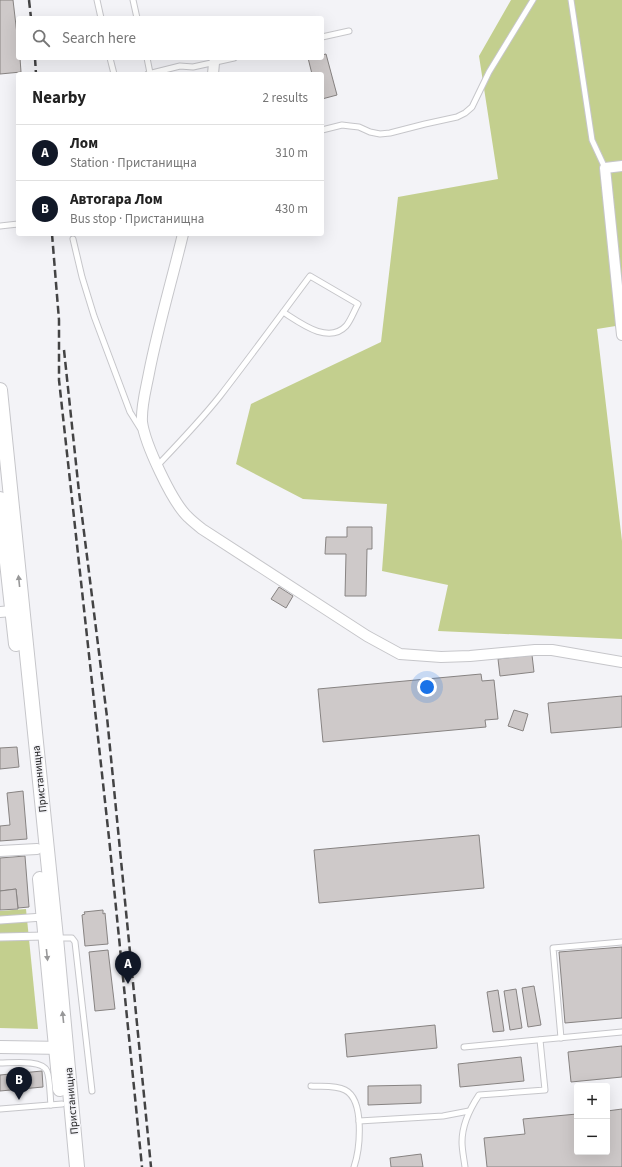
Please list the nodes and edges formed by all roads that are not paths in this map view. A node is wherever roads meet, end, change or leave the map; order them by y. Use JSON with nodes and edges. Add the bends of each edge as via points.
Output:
{"nodes":[{"id":1,"x":97,"y":0,"type":"edge"},
{"id":2,"x":133,"y":0,"type":"edge"},
{"id":3,"x":533,"y":0,"type":"edge"},
{"id":4,"x":571,"y":0,"type":"edge"},
{"id":5,"x":101,"y":16,"type":"edge"},
{"id":6,"x":137,"y":16,"type":"edge"},
{"id":7,"x":349,"y":30,"type":"dead end"},
{"id":8,"x":324,"y":36,"type":"edge"},
{"id":9,"x":110,"y":60,"type":"edge"},
{"id":10,"x":147,"y":60,"type":"edge"},
{"id":11,"x":226,"y":60,"type":"edge"},
{"id":12,"x":214,"y":63,"type":"junction"},
{"id":13,"x":114,"y":72,"type":"edge"},
{"id":14,"x":149,"y":72,"type":"edge"},
{"id":15,"x":157,"y":72,"type":"edge"},
{"id":16,"x":213,"y":72,"type":"edge"},
{"id":17,"x":324,"y":130,"type":"edge"},
{"id":18,"x":622,"y":166,"type":"edge"},
{"id":19,"x":605,"y":168,"type":"junction"},
{"id":20,"x":16,"y":224,"type":"edge"},
{"id":21,"x":0,"y":226,"type":"edge"},
{"id":22,"x":182,"y":236,"type":"edge"},
{"id":23,"x":73,"y":239,"type":"dead end"},
{"id":24,"x":283,"y":312,"type":"junction"},
{"id":25,"x":622,"y":335,"type":"edge"},
{"id":26,"x":0,"y":390,"type":"edge"},
{"id":27,"x":145,"y":435,"type":"junction"},
{"id":28,"x":158,"y":466,"type":"junction"},
{"id":29,"x":0,"y":499,"type":"edge"},
{"id":30,"x":6,"y":612,"type":"edge"},
{"id":31,"x":622,"y":662,"type":"edge"},
{"id":32,"x":37,"y":849,"type":"junction"},
{"id":33,"x":0,"y":852,"type":"edge"},
{"id":34,"x":43,"y":917,"type":"junction"},
{"id":35,"x":0,"y":920,"type":"edge"},
{"id":36,"x":0,"y":937,"type":"edge"},
{"id":37,"x":50,"y":937,"type":"junction"},
{"id":38,"x":622,"y":942,"type":"edge"},
{"id":39,"x":622,"y":1032,"type":"edge"},
{"id":40,"x":561,"y":1038,"type":"junction"},
{"id":41,"x":540,"y":1040,"type":"junction"},
{"id":42,"x":0,"y":1046,"type":"edge"},
{"id":43,"x":464,"y":1047,"type":"dead end"},
{"id":44,"x":61,"y":1048,"type":"junction"},
{"id":45,"x":0,"y":1064,"type":"edge"},
{"id":46,"x":311,"y":1086,"type":"dead end"},
{"id":47,"x":92,"y":1091,"type":"dead end"},
{"id":48,"x":56,"y":1105,"type":"junction"},
{"id":49,"x":0,"y":1110,"type":"edge"},
{"id":50,"x":469,"y":1111,"type":"junction"},
{"id":51,"x":359,"y":1121,"type":"junction"},
{"id":52,"x":67,"y":1167,"type":"edge"},
{"id":53,"x":76,"y":1167,"type":"edge"},
{"id":54,"x":354,"y":1167,"type":"edge"},
{"id":55,"x":465,"y":1167,"type":"edge"}],
"edges":[{"from":1,"to":5,"type":"lane"},
{"from":2,"to":6,"type":"lane"},
{"from":3,"to":17,"type":"lane","via":[[489,72],[472,107],[465,113],[390,133],[380,134],[342,125]]},
{"from":4,"to":19,"type":"lane","via":[[592,140]]},
{"from":7,"to":8,"type":"lane"},
{"from":9,"to":13,"type":"lane"},
{"from":10,"to":14,"type":"lane"},
{"from":11,"to":12,"type":"lane"},
{"from":12,"to":15,"type":"lane","via":[[193,67],[180,66]]},
{"from":12,"to":16,"type":"street"},
{"from":18,"to":19,"type":"street"},
{"from":19,"to":25,"type":"street"},
{"from":20,"to":21,"type":"lane"},
{"from":22,"to":27,"type":"street","via":[[154,349],[143,406]]},
{"from":23,"to":27,"type":"lane","via":[[84,284],[113,368],[130,412]]},
{"from":24,"to":24,"type":"lane","via":[[309,328],[327,333],[345,327],[358,304],[310,276]]},
{"from":24,"to":28,"type":"lane","via":[[220,396]]},
{"from":37,"to":26,"type":"main road","name":"Пристанищна","one_way":true},
{"from":27,"to":28,"type":"street"},
{"from":28,"to":31,"type":"street","via":[[177,504],[187,517],[202,529],[367,636],[400,654],[441,657],[552,650]]},
{"from":29,"to":30,"type":"main road","name":"Пристанищна"},
{"from":30,"to":32,"type":"main road","name":"Пристанищна"},
{"from":32,"to":33,"type":"street"},
{"from":32,"to":34,"type":"main road","name":"Пристанищна"},
{"from":34,"to":35,"type":"street"},
{"from":34,"to":37,"type":"main road","name":"Пристанищна"},
{"from":36,"to":37,"type":"street"},
{"from":37,"to":44,"type":"main road","name":"Пристанищна"},
{"from":37,"to":47,"type":"lane","via":[[72,938],[75,942]]},
{"from":38,"to":40,"type":"lane","via":[[553,948]]},
{"from":39,"to":40,"type":"lane"},
{"from":40,"to":41,"type":"lane"},
{"from":41,"to":43,"type":"lane"},
{"from":41,"to":50,"type":"lane","via":[[545,1090],[479,1096]]},
{"from":42,"to":44,"type":"street"},
{"from":44,"to":48,"type":"main road","name":"Пристанищна"},
{"from":44,"to":53,"type":"main road","name":"Пристанищна"},
{"from":45,"to":48,"type":"lane","via":[[35,1063],[42,1066],[47,1070]]},
{"from":46,"to":51,"type":"lane","via":[[337,1087],[350,1093],[356,1103]]},
{"from":48,"to":49,"type":"lane"},
{"from":48,"to":52,"type":"main road","name":"Пристанищна"},
{"from":50,"to":51,"type":"lane","via":[[443,1116]]},
{"from":50,"to":55,"type":"lane","via":[[462,1142]]},
{"from":51,"to":54,"type":"lane","via":[[359,1144]]}]}
